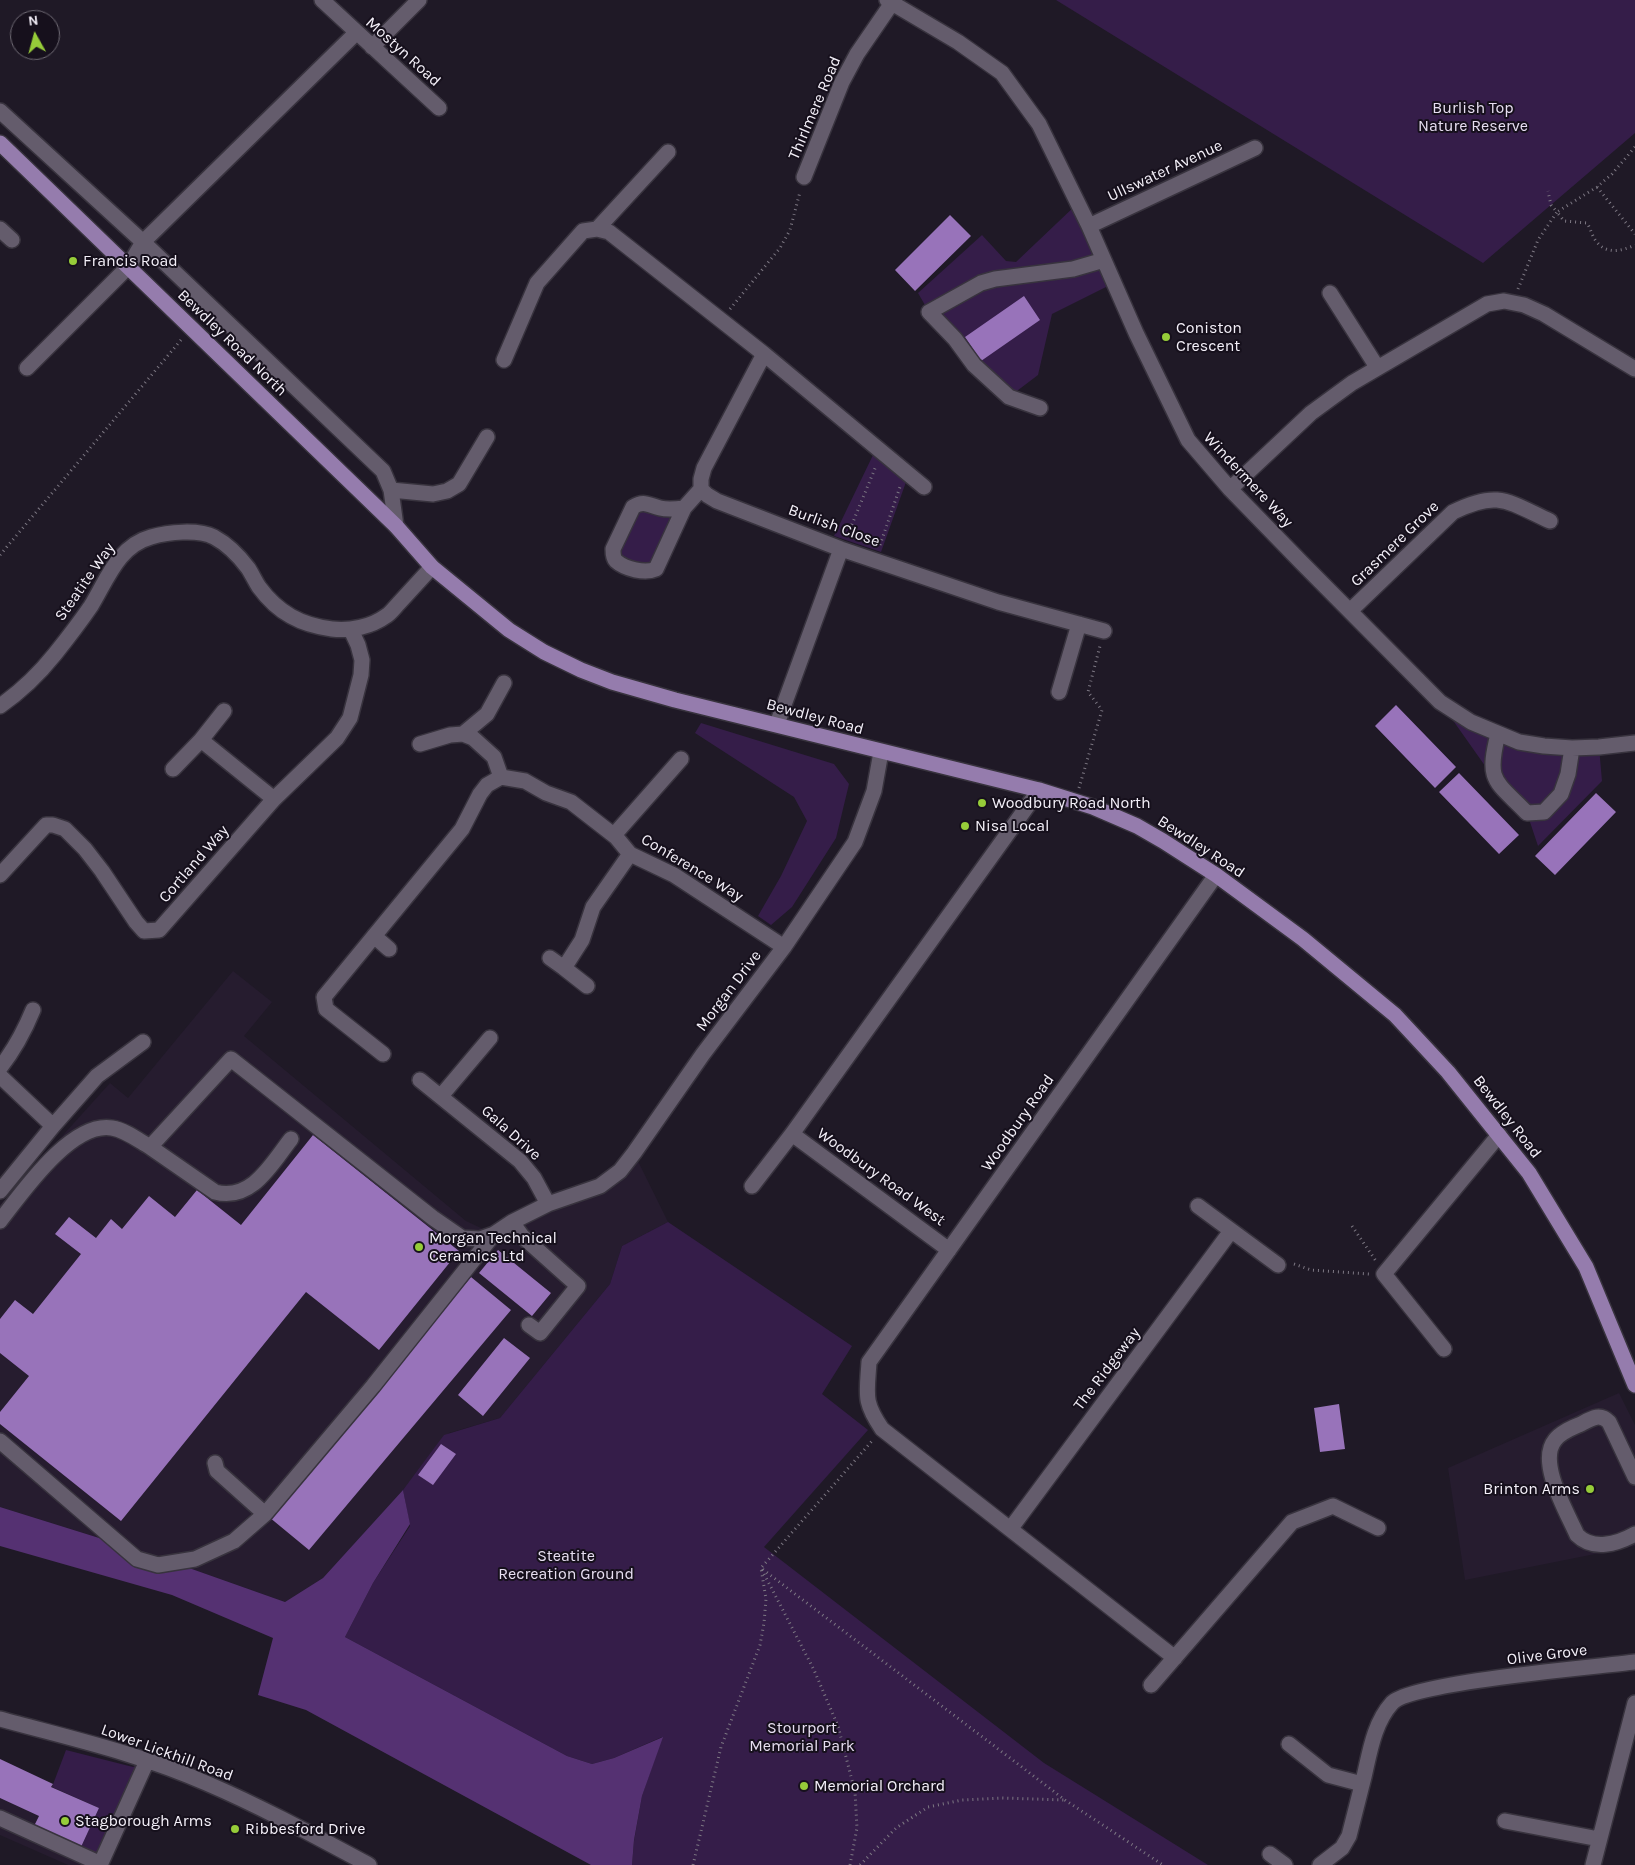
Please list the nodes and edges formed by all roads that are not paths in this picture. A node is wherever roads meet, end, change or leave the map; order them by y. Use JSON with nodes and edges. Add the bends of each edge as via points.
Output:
{"nodes":[{"id":1,"x":322,"y":0,"type":"edge"},
{"id":2,"x":419,"y":0,"type":"edge"},
{"id":3,"x":890,"y":2,"type":"edge"},
{"id":4,"x":356,"y":33,"type":"junction"},
{"id":5,"x":372,"y":47,"type":"junction"},
{"id":6,"x":439,"y":108,"type":"dead end"},
{"id":7,"x":0,"y":111,"type":"edge"},
{"id":8,"x":1,"y":147,"type":"edge"},
{"id":9,"x":1255,"y":148,"type":"dead end"},
{"id":10,"x":668,"y":152,"type":"dead end"},
{"id":11,"x":804,"y":177,"type":"road end"},
{"id":12,"x":1089,"y":226,"type":"junction"},
{"id":13,"x":0,"y":229,"type":"edge"},
{"id":14,"x":597,"y":229,"type":"junction"},
{"id":15,"x":12,"y":240,"type":"dead end"},
{"id":16,"x":143,"y":242,"type":"junction"},
{"id":17,"x":1104,"y":260,"type":"junction"},
{"id":18,"x":128,"y":267,"type":"junction"},
{"id":19,"x":1330,"y":293,"type":"dead end"},
{"id":20,"x":764,"y":354,"type":"junction"},
{"id":21,"x":504,"y":360,"type":"dead end"},
{"id":22,"x":1377,"y":367,"type":"junction"},
{"id":23,"x":26,"y":368,"type":"dead end"},
{"id":24,"x":1635,"y":369,"type":"edge"},
{"id":25,"x":1040,"y":408,"type":"dead end"},
{"id":26,"x":487,"y":437,"type":"dead end"},
{"id":27,"x":924,"y":487,"type":"dead end"},
{"id":28,"x":701,"y":489,"type":"junction"},
{"id":29,"x":1230,"y":489,"type":"junction"},
{"id":30,"x":391,"y":490,"type":"junction"},
{"id":31,"x":658,"y":508,"type":"junction"},
{"id":32,"x":684,"y":508,"type":"junction"},
{"id":33,"x":1550,"y":521,"type":"dead end"},
{"id":34,"x":396,"y":526,"type":"junction"},
{"id":35,"x":673,"y":530,"type":"junction"},
{"id":36,"x":842,"y":549,"type":"junction"},
{"id":37,"x":432,"y":566,"type":"junction"},
{"id":38,"x":1350,"y":610,"type":"junction"},
{"id":39,"x":1078,"y":624,"type":"junction"},
{"id":40,"x":351,"y":630,"type":"junction"},
{"id":41,"x":1104,"y":631,"type":"road end"},
{"id":42,"x":504,"y":684,"type":"dead end"},
{"id":43,"x":1059,"y":692,"type":"dead end"},
{"id":44,"x":0,"y":706,"type":"edge"},
{"id":45,"x":224,"y":711,"type":"dead end"},
{"id":46,"x":777,"y":724,"type":"junction"},
{"id":47,"x":463,"y":734,"type":"junction"},
{"id":48,"x":1498,"y":734,"type":"junction"},
{"id":49,"x":201,"y":740,"type":"junction"},
{"id":50,"x":1635,"y":742,"type":"edge"},
{"id":51,"x":420,"y":744,"type":"dead end"},
{"id":52,"x":1572,"y":748,"type":"junction"},
{"id":53,"x":881,"y":752,"type":"junction"},
{"id":54,"x":681,"y":759,"type":"dead end"},
{"id":55,"x":174,"y":769,"type":"dead end"},
{"id":56,"x":500,"y":778,"type":"junction"},
{"id":57,"x":1039,"y":790,"type":"junction"},
{"id":58,"x":274,"y":799,"type":"junction"},
{"id":59,"x":614,"y":835,"type":"junction"},
{"id":60,"x":630,"y":854,"type":"junction"},
{"id":61,"x":0,"y":875,"type":"edge"},
{"id":62,"x":1216,"y":875,"type":"junction"},
{"id":63,"x":374,"y":936,"type":"junction"},
{"id":64,"x":784,"y":947,"type":"junction"},
{"id":65,"x":389,"y":950,"type":"dead end"},
{"id":66,"x":550,"y":958,"type":"dead end"},
{"id":67,"x":564,"y":968,"type":"junction"},
{"id":68,"x":587,"y":986,"type":"dead end"},
{"id":69,"x":33,"y":1010,"type":"dead end"},
{"id":70,"x":490,"y":1038,"type":"dead end"},
{"id":71,"x":143,"y":1042,"type":"dead end"},
{"id":72,"x":383,"y":1054,"type":"dead end"},
{"id":73,"x":0,"y":1068,"type":"edge"},
{"id":74,"x":0,"y":1076,"type":"edge"},
{"id":75,"x":420,"y":1080,"type":"dead end"},
{"id":76,"x":441,"y":1096,"type":"junction"},
{"id":77,"x":53,"y":1126,"type":"junction"},
{"id":78,"x":792,"y":1134,"type":"junction"},
{"id":79,"x":1499,"y":1135,"type":"junction"},
{"id":80,"x":291,"y":1139,"type":"dead end"},
{"id":81,"x":150,"y":1147,"type":"junction"},
{"id":82,"x":752,"y":1186,"type":"dead end"},
{"id":83,"x":0,"y":1191,"type":"edge"},
{"id":84,"x":548,"y":1204,"type":"junction"},
{"id":85,"x":1198,"y":1206,"type":"dead end"},
{"id":86,"x":0,"y":1221,"type":"edge"},
{"id":87,"x":512,"y":1222,"type":"junction"},
{"id":88,"x":1231,"y":1231,"type":"junction"},
{"id":89,"x":494,"y":1234,"type":"junction"},
{"id":90,"x":950,"y":1250,"type":"junction"},
{"id":91,"x":1278,"y":1265,"type":"road end"},
{"id":92,"x":529,"y":1325,"type":"dead end"},
{"id":93,"x":1444,"y":1349,"type":"dead end"},
{"id":94,"x":1635,"y":1384,"type":"edge"},
{"id":95,"x":0,"y":1441,"type":"edge"},
{"id":96,"x":215,"y":1463,"type":"dead end"},
{"id":97,"x":1635,"y":1477,"type":"edge"},
{"id":98,"x":265,"y":1514,"type":"junction"},
{"id":99,"x":1011,"y":1528,"type":"junction"},
{"id":100,"x":1378,"y":1528,"type":"dead end"},
{"id":101,"x":1635,"y":1534,"type":"edge"},
{"id":102,"x":1175,"y":1658,"type":"junction"},
{"id":103,"x":1635,"y":1662,"type":"edge"},
{"id":104,"x":1151,"y":1685,"type":"dead end"},
{"id":105,"x":1635,"y":1703,"type":"edge"},
{"id":106,"x":0,"y":1719,"type":"edge"},
{"id":107,"x":1289,"y":1744,"type":"dead end"},
{"id":108,"x":148,"y":1761,"type":"junction"},
{"id":109,"x":1362,"y":1784,"type":"junction"},
{"id":110,"x":0,"y":1818,"type":"edge"},
{"id":111,"x":1505,"y":1821,"type":"dead end"},
{"id":112,"x":1599,"y":1839,"type":"junction"},
{"id":113,"x":1270,"y":1854,"type":"dead end"},
{"id":114,"x":100,"y":1865,"type":"edge"},
{"id":115,"x":369,"y":1865,"type":"edge"},
{"id":116,"x":1285,"y":1865,"type":"edge"},
{"id":117,"x":1320,"y":1865,"type":"edge"},
{"id":118,"x":1593,"y":1865,"type":"edge"}],
"edges":[{"from":1,"to":4,"type":"street","name":"Mostyn Road"},
{"from":2,"to":5,"type":"street"},
{"from":3,"to":11,"type":"street","name":"Thirlmere Road","via":[[842,82]]},
{"from":3,"to":12,"type":"street","name":"Windermere Way","via":[[958,42],[1002,73],[1039,124]]},
{"from":4,"to":5,"type":"street","name":"Mostyn Road"},
{"from":4,"to":16,"type":"street"},
{"from":5,"to":6,"type":"street","name":"Mostyn Road"},
{"from":7,"to":16,"type":"street"},
{"from":8,"to":18,"type":"main road","name":"Bewdley Road North"},
{"from":9,"to":12,"type":"street","name":"Ullswater Avenue"},
{"from":10,"to":14,"type":"street"},
{"from":12,"to":17,"type":"street","name":"Windermere Way"},
{"from":13,"to":15,"type":"street"},
{"from":14,"to":20,"type":"street","via":[[609,232]]},
{"from":14,"to":21,"type":"street","via":[[583,231],[537,284]]},
{"from":16,"to":18,"type":"street"},
{"from":16,"to":30,"type":"street","via":[[383,471]]},
{"from":17,"to":25,"type":"street","via":[[1073,269],[981,283],[929,312],[974,365],[1009,397]]},
{"from":17,"to":29,"type":"street","name":"Windermere Way","via":[[1188,440]]},
{"from":18,"to":23,"type":"street"},
{"from":18,"to":34,"type":"main road","name":"Bewdley Road North"},
{"from":19,"to":22,"type":"street"},
{"from":20,"to":27,"type":"street"},
{"from":20,"to":28,"type":"street","via":[[704,468]]},
{"from":22,"to":24,"type":"street","via":[[1486,304],[1504,301],[1544,314]]},
{"from":22,"to":29,"type":"street","via":[[1311,413]]},
{"from":26,"to":30,"type":"street","via":[[459,484],[447,491],[433,494]]},
{"from":28,"to":32,"type":"street"},
{"from":28,"to":36,"type":"street","name":"Burlish Close","via":[[717,501]]},
{"from":29,"to":38,"type":"street","name":"Windermere Way"},
{"from":30,"to":34,"type":"street"},
{"from":31,"to":32,"type":"street"},
{"from":31,"to":35,"type":"street","via":[[667,514]]},
{"from":31,"to":35,"type":"street","via":[[646,503],[633,507],[613,549],[617,562],[642,572],[656,569]]},
{"from":32,"to":35,"type":"street"},
{"from":33,"to":38,"type":"street","name":"Grasmere Grove","via":[[1506,501],[1489,499],[1453,512]]},
{"from":34,"to":37,"type":"main road","name":"Bewdley Road"},
{"from":36,"to":39,"type":"street","name":"Burlish Close","via":[[998,602]]},
{"from":36,"to":46,"type":"street"},
{"from":37,"to":40,"type":"street","name":"Steatite Way","via":[[387,616]]},
{"from":37,"to":46,"type":"main road","name":"Bewdley Road","via":[[509,630],[581,670],[676,700]]},
{"from":38,"to":48,"type":"street","name":"Windermere Way","via":[[1440,702],[1471,722]]},
{"from":39,"to":41,"type":"street","name":"Burlish Close"},
{"from":39,"to":43,"type":"street"},
{"from":40,"to":44,"type":"street","name":"Steatite Way","via":[[314,626],[292,618],[272,603],[235,553],[213,537],[189,532],[150,537],[125,552],[116,562],[91,606],[54,655],[16,695]]},
{"from":40,"to":58,"type":"street","name":"Cortland Way","via":[[362,660],[350,718],[338,738]]},
{"from":42,"to":47,"type":"street","via":[[487,714]]},
{"from":45,"to":49,"type":"street"},
{"from":46,"to":53,"type":"main road","name":"Bewdley Road"},
{"from":47,"to":51,"type":"street"},
{"from":47,"to":56,"type":"street","via":[[473,738],[494,757]]},
{"from":48,"to":52,"type":"street","name":"Windermere Way","via":[[1519,742]]},
{"from":48,"to":52,"type":"street","via":[[1492,756],[1495,780],[1527,813],[1544,812],[1561,794]]},
{"from":49,"to":55,"type":"street"},
{"from":49,"to":58,"type":"street"},
{"from":50,"to":52,"type":"street","name":"Windermere Way"},
{"from":53,"to":57,"type":"main road","name":"Bewdley Road"},
{"from":53,"to":64,"type":"street","name":"Morgan Drive","via":[[874,790],[855,842]]},
{"from":54,"to":59,"type":"street"},
{"from":56,"to":59,"type":"street","name":"Conference Way","via":[[525,781],[571,802]]},
{"from":56,"to":63,"type":"street","via":[[487,785],[462,829]]},
{"from":57,"to":62,"type":"main road","name":"Bewdley Road","via":[[1093,807],[1137,826]]},
{"from":57,"to":78,"type":"street"},
{"from":58,"to":61,"type":"street","name":"Cortland Way","via":[[159,930],[144,931],[102,870],[65,829],[46,825]]},
{"from":59,"to":60,"type":"street","name":"Conference Way"},
{"from":60,"to":64,"type":"street","name":"Conference Way","via":[[674,875]]},
{"from":60,"to":67,"type":"street","via":[[593,907],[582,940]]},
{"from":62,"to":79,"type":"main road","name":"Bewdley Road","via":[[1395,1015],[1448,1072]]},
{"from":62,"to":90,"type":"street","name":"Woodbury Road"},
{"from":63,"to":65,"type":"street"},
{"from":63,"to":72,"type":"street","via":[[324,997],[326,1009]]},
{"from":64,"to":84,"type":"street","name":"Morgan Drive","via":[[620,1171],[600,1186]]},
{"from":66,"to":67,"type":"street"},
{"from":67,"to":68,"type":"street"},
{"from":69,"to":73,"type":"street","via":[[26,1029]]},
{"from":70,"to":76,"type":"street"},
{"from":71,"to":77,"type":"street","via":[[97,1076]]},
{"from":74,"to":77,"type":"street"},
{"from":75,"to":76,"type":"street","name":"Gala Drive"},
{"from":76,"to":84,"type":"street","name":"Gala Drive","via":[[520,1161]]},
{"from":77,"to":83,"type":"street"},
{"from":78,"to":82,"type":"street"},
{"from":78,"to":90,"type":"street","name":"Woodbury Road West"},
{"from":79,"to":93,"type":"street","via":[[1384,1274]]},
{"from":79,"to":94,"type":"main road","name":"Bewdley Road","via":[[1529,1173],[1586,1267]]},
{"from":80,"to":81,"type":"street","via":[[256,1184],[228,1193],[215,1192]]},
{"from":81,"to":86,"type":"street","via":[[111,1128],[81,1135],[35,1177]]},
{"from":81,"to":89,"type":"street","via":[[231,1059],[462,1238],[480,1239]]},
{"from":84,"to":87,"type":"street","name":"Morgan Drive"},
{"from":85,"to":88,"type":"street"},
{"from":87,"to":89,"type":"street","name":"Morgan Drive"},
{"from":87,"to":92,"type":"street","via":[[522,1236],[578,1286],[540,1333]]},
{"from":88,"to":91,"type":"street"},
{"from":88,"to":99,"type":"street","name":"The Ridgeway"},
{"from":89,"to":98,"type":"street"},
{"from":90,"to":99,"type":"street","name":"Woodbury Road","via":[[869,1362],[866,1399],[882,1429]]},
{"from":95,"to":98,"type":"street","via":[[137,1559],[158,1565],[195,1559],[234,1541]]},
{"from":96,"to":98,"type":"street","via":[[217,1471]]},
{"from":97,"to":101,"type":"street","via":[[1609,1422],[1598,1416],[1561,1434],[1549,1453],[1552,1477],[1577,1534],[1583,1540],[1589,1544],[1608,1545]]},
{"from":99,"to":102,"type":"street"},
{"from":100,"to":102,"type":"street","via":[[1333,1506],[1292,1522]]},
{"from":102,"to":104,"type":"street"},
{"from":103,"to":109,"type":"street","name":"Olive Grove","via":[[1464,1683],[1419,1691],[1394,1701],[1374,1734]]},
{"from":105,"to":112,"type":"street"},
{"from":106,"to":108,"type":"street","name":"Lower Lickhill Road"},
{"from":107,"to":109,"type":"street","via":[[1328,1775]]},
{"from":108,"to":114,"type":"street"},
{"from":108,"to":115,"type":"street","name":"Lower Lickhill Road","via":[[205,1782]]},
{"from":109,"to":117,"type":"street","name":"Olive Grove","via":[[1349,1836],[1342,1848]]},
{"from":110,"to":114,"type":"street"},
{"from":111,"to":112,"type":"street"},
{"from":112,"to":118,"type":"street"},
{"from":113,"to":116,"type":"street"}]}
